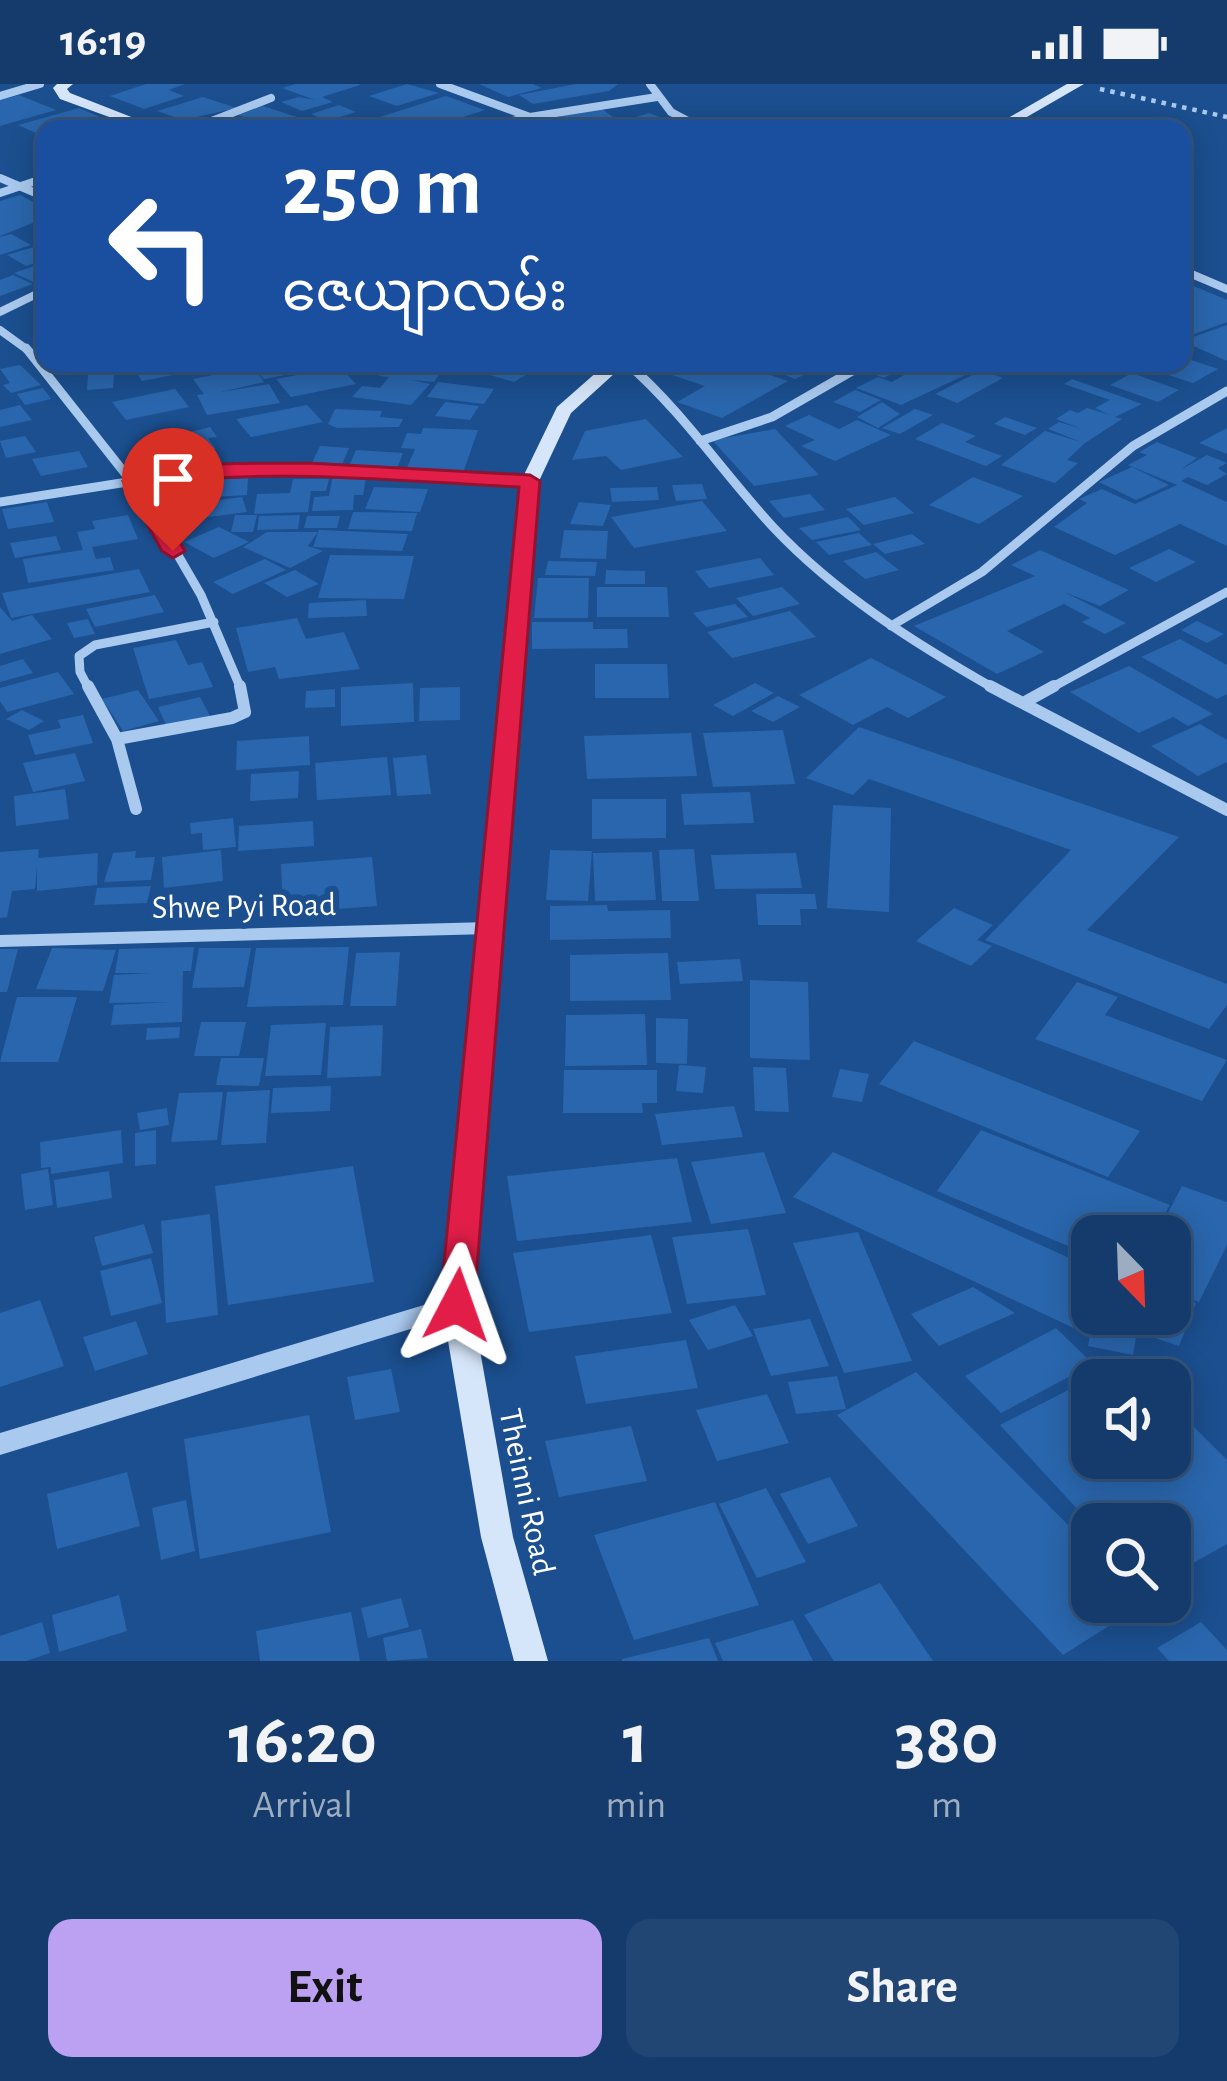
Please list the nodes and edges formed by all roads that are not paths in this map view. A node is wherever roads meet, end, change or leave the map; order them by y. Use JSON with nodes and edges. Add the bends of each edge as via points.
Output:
{"nodes":[{"id":1,"x":39,"y":84,"type":"edge"},
{"id":2,"x":440,"y":84,"type":"edge"},
{"id":3,"x":650,"y":84,"type":"edge"},
{"id":4,"x":1077,"y":84,"type":"edge"},
{"id":5,"x":63,"y":86,"type":"edge"},
{"id":6,"x":0,"y":96,"type":"edge"},
{"id":7,"x":657,"y":97,"type":"junction"},
{"id":8,"x":271,"y":98,"type":"dead end"},
{"id":9,"x":530,"y":117,"type":"junction"},
{"id":10,"x":129,"y":120,"type":"edge"},
{"id":11,"x":214,"y":120,"type":"edge"},
{"id":12,"x":517,"y":120,"type":"edge"},
{"id":13,"x":686,"y":120,"type":"edge"},
{"id":14,"x":1012,"y":120,"type":"edge"},
{"id":15,"x":0,"y":178,"type":"edge"},
{"id":16,"x":36,"y":181,"type":"edge"},
{"id":17,"x":20,"y":187,"type":"junction"},
{"id":18,"x":0,"y":193,"type":"edge"},
{"id":19,"x":36,"y":193,"type":"edge"},
{"id":20,"x":1191,"y":274,"type":"edge"},
{"id":21,"x":1227,"y":289,"type":"edge"},
{"id":22,"x":36,"y":294,"type":"edge"},
{"id":23,"x":0,"y":312,"type":"edge"},
{"id":24,"x":0,"y":330,"type":"edge"},
{"id":25,"x":36,"y":354,"type":"edge"},
{"id":26,"x":47,"y":372,"type":"edge"},
{"id":27,"x":607,"y":372,"type":"edge"},
{"id":28,"x":638,"y":372,"type":"edge"},
{"id":29,"x":850,"y":372,"type":"edge"},
{"id":30,"x":1227,"y":391,"type":"edge"},
{"id":31,"x":700,"y":441,"type":"junction"},
{"id":32,"x":133,"y":481,"type":"junction"},
{"id":33,"x":530,"y":481,"type":"junction"},
{"id":34,"x":0,"y":502,"type":"edge"},
{"id":35,"x":1227,"y":592,"type":"edge"},
{"id":36,"x":214,"y":622,"type":"junction"},
{"id":37,"x":891,"y":626,"type":"junction"},
{"id":38,"x":1025,"y":702,"type":"junction"},
{"id":39,"x":116,"y":740,"type":"junction"},
{"id":40,"x":136,"y":809,"type":"dead end"},
{"id":41,"x":1227,"y":811,"type":"edge"},
{"id":42,"x":489,"y":928,"type":"junction"},
{"id":43,"x":0,"y":941,"type":"edge"},
{"id":44,"x":457,"y":1305,"type":"junction"},
{"id":45,"x":0,"y":1444,"type":"edge"},
{"id":46,"x":531,"y":1661,"type":"edge"}],
"edges":[{"from":1,"to":5,"type":"street"},
{"from":1,"to":6,"type":"street"},
{"from":2,"to":9,"type":"street"},
{"from":3,"to":7,"type":"street"},
{"from":4,"to":14,"type":"main road"},
{"from":5,"to":10,"type":"main road","via":[[64,96]]},
{"from":7,"to":9,"type":"street"},
{"from":7,"to":13,"type":"street"},
{"from":8,"to":11,"type":"street"},
{"from":9,"to":12,"type":"street"},
{"from":15,"to":17,"type":"street"},
{"from":16,"to":17,"type":"street"},
{"from":17,"to":18,"type":"street"},
{"from":17,"to":19,"type":"street"},
{"from":20,"to":21,"type":"street"},
{"from":22,"to":23,"type":"street"},
{"from":24,"to":25,"type":"street"},
{"from":26,"to":32,"type":"street"},
{"from":27,"to":33,"type":"main road","name":"Theinni Road","via":[[563,412]]},
{"from":28,"to":31,"type":"street"},
{"from":29,"to":31,"type":"street","via":[[772,417]]},
{"from":30,"to":37,"type":"street","via":[[1159,427],[991,566]]},
{"from":31,"to":37,"type":"street","via":[[795,550]]},
{"from":32,"to":33,"type":"street","via":[[308,470]]},
{"from":32,"to":34,"type":"street"},
{"from":32,"to":36,"type":"street"},
{"from":33,"to":42,"type":"main road","name":"Theinni Road"},
{"from":35,"to":38,"type":"street"},
{"from":36,"to":39,"type":"street","via":[[245,712]]},
{"from":36,"to":39,"type":"street","via":[[95,645],[79,656]]},
{"from":37,"to":38,"type":"street"},
{"from":38,"to":41,"type":"street"},
{"from":39,"to":40,"type":"street"},
{"from":42,"to":43,"type":"street","name":"Shwe Pyi Road"},
{"from":42,"to":44,"type":"main road","name":"Theinni Road"},
{"from":44,"to":45,"type":"street"},
{"from":44,"to":46,"type":"main road","name":"Theinni Road","via":[[496,1537]]}]}
